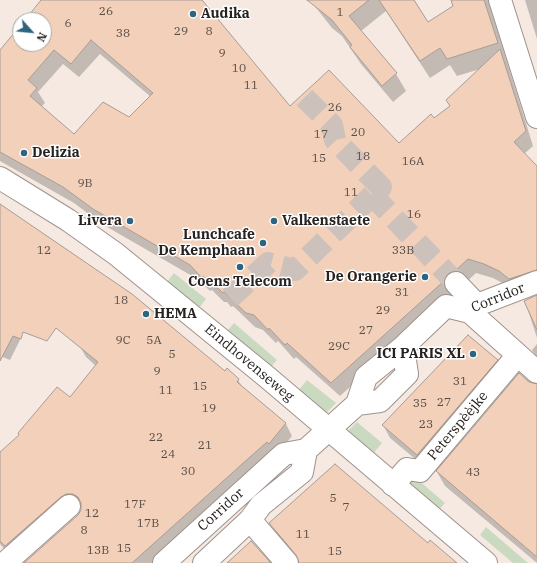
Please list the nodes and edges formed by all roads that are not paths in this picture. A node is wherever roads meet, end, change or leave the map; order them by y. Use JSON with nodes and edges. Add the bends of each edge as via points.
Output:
{"nodes":[{"id":1,"x":500,"y":0,"type":"edge"},
{"id":2,"x":537,"y":117,"type":"edge"},
{"id":3,"x":0,"y":178,"type":"edge"},
{"id":4,"x":537,"y":282,"type":"edge"},
{"id":5,"x":456,"y":283,"type":"tunnel mouth"},
{"id":6,"x":473,"y":308,"type":"junction"},
{"id":7,"x":517,"y":356,"type":"junction"},
{"id":8,"x":537,"y":372,"type":"edge"},
{"id":9,"x":328,"y":430,"type":"junction"},
{"id":10,"x":306,"y":450,"type":"junction"},
{"id":11,"x":250,"y":484,"type":"junction"},
{"id":12,"x":393,"y":485,"type":"junction"},
{"id":13,"x":69,"y":506,"type":"dead end"},
{"id":14,"x":256,"y":513,"type":"junction"},
{"id":15,"x":192,"y":537,"type":"junction"},
{"id":16,"x":281,"y":555,"type":"edge"},
{"id":17,"x":210,"y":557,"type":"edge"},
{"id":18,"x":5,"y":563,"type":"edge"},
{"id":19,"x":164,"y":563,"type":"edge"},
{"id":20,"x":486,"y":563,"type":"edge"}],
"edges":[{"from":1,"to":2,"type":"street"},
{"from":3,"to":9,"type":"street","name":"Eindhovenseweg","via":[[68,220],[116,254]]},
{"from":4,"to":6,"type":"street","name":"Corridor"},
{"from":5,"to":6,"type":"street"},
{"from":6,"to":7,"type":"street"},
{"from":6,"to":9,"type":"street","name":"Corridor","via":[[446,306],[403,347],[407,374],[380,401],[357,404]]},
{"from":7,"to":8,"type":"street"},
{"from":7,"to":12,"type":"street","name":"Peterspèèjke","via":[[420,471],[407,469]]},
{"from":9,"to":10,"type":"street","name":"Corridor"},
{"from":9,"to":12,"type":"street","name":"Eindhovenseweg"},
{"from":10,"to":11,"type":"street","name":"Corridor","via":[[284,454]]},
{"from":10,"to":14,"type":"street","name":"Corridor","via":[[302,472]]},
{"from":11,"to":14,"type":"street","name":"Corridor"},
{"from":11,"to":15,"type":"street","name":"Corridor"},
{"from":12,"to":20,"type":"street","name":"Eindhovenseweg"},
{"from":13,"to":18,"type":"street"},
{"from":14,"to":16,"type":"street"},
{"from":14,"to":17,"type":"street","name":"Corridor"},
{"from":15,"to":17,"type":"street","name":"Corridor"},
{"from":15,"to":19,"type":"street","name":"Corridor"}]}
